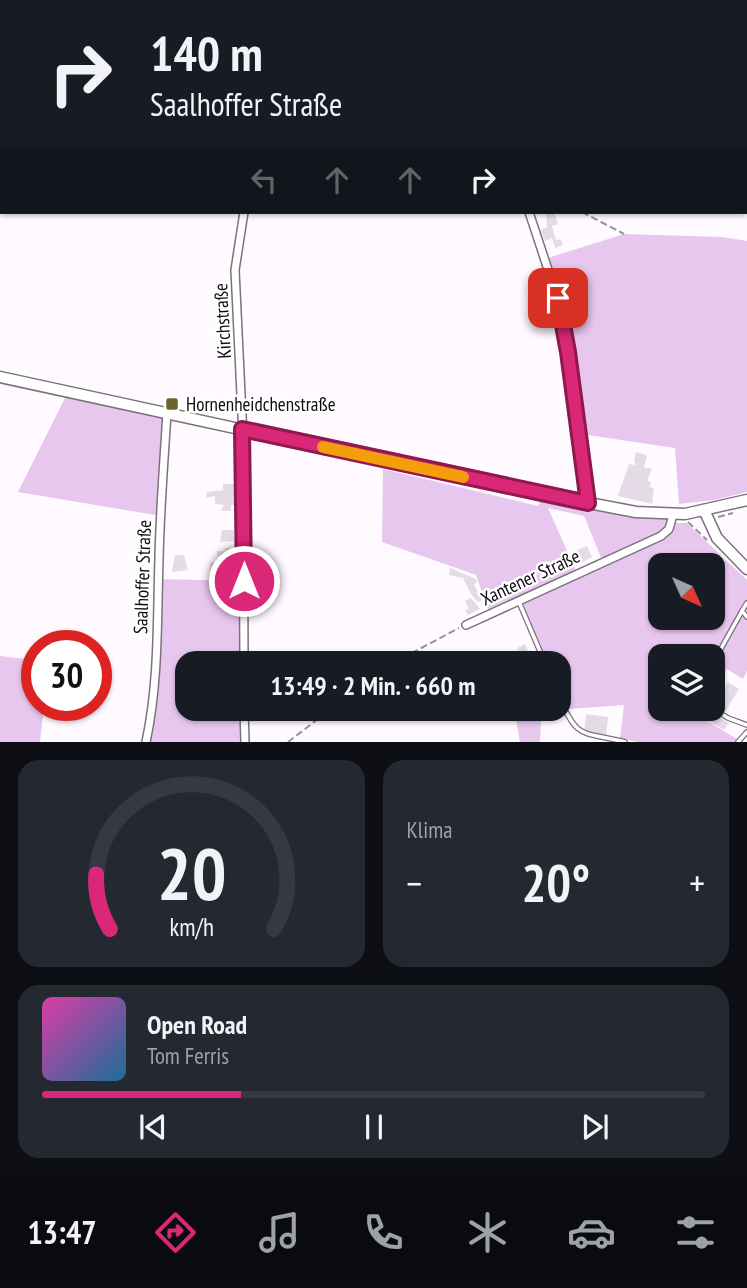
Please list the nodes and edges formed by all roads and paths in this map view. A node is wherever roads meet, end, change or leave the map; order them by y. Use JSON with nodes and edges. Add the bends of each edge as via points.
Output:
{"nodes":[{"id":1,"x":244,"y":214,"type":"edge"},
{"id":2,"x":530,"y":214,"type":"edge"},
{"id":3,"x":586,"y":214,"type":"edge"},
{"id":4,"x":624,"y":234,"type":"dead end"},
{"id":5,"x":0,"y":377,"type":"edge"},
{"id":6,"x":167,"y":413,"type":"junction"},
{"id":7,"x":242,"y":429,"type":"junction"},
{"id":8,"x":747,"y":500,"type":"edge"},
{"id":9,"x":588,"y":503,"type":"junction"},
{"id":10,"x":704,"y":510,"type":"junction"},
{"id":11,"x":673,"y":515,"type":"junction"},
{"id":12,"x":747,"y":569,"type":"edge"},
{"id":13,"x":519,"y":602,"type":"junction"},
{"id":14,"x":747,"y":603,"type":"edge"},
{"id":15,"x":742,"y":611,"type":"junction"},
{"id":16,"x":747,"y":617,"type":"edge"},
{"id":17,"x":466,"y":625,"type":"joint"},
{"id":18,"x":724,"y":644,"type":"edge"},
{"id":19,"x":244,"y":651,"type":"edge"},
{"id":20,"x":416,"y":651,"type":"edge"},
{"id":21,"x":540,"y":651,"type":"edge"},
{"id":22,"x":725,"y":716,"type":"edge"},
{"id":23,"x":244,"y":721,"type":"edge"},
{"id":24,"x":315,"y":721,"type":"edge"},
{"id":25,"x":570,"y":721,"type":"edge"},
{"id":26,"x":747,"y":725,"type":"edge"},
{"id":27,"x":747,"y":732,"type":"edge"},
{"id":28,"x":146,"y":742,"type":"edge"},
{"id":29,"x":245,"y":742,"type":"edge"},
{"id":30,"x":288,"y":742,"type":"edge"},
{"id":31,"x":625,"y":742,"type":"edge"},
{"id":32,"x":738,"y":742,"type":"edge"}],
"edges":[{"from":1,"to":7,"type":"street","name":"Kirchstraße","via":[[235,270]]},
{"from":2,"to":9,"type":"street","via":[[562,312]]},
{"from":3,"to":4,"type":"path"},
{"from":5,"to":6,"type":"main road"},
{"from":6,"to":7,"type":"main road"},
{"from":6,"to":28,"type":"street","name":"Saalhoffer Straße","via":[[157,672]]},
{"from":7,"to":9,"type":"main road"},
{"from":7,"to":19,"type":"street"},
{"from":8,"to":10,"type":"main road"},
{"from":9,"to":11,"type":"main road"},
{"from":10,"to":11,"type":"main road"},
{"from":10,"to":12,"type":"main road","via":[[717,538]]},
{"from":11,"to":13,"type":"street","name":"Xantener Straße","via":[[661,536]]},
{"from":13,"to":17,"type":"street","name":"Xantener Straße"},
{"from":13,"to":21,"type":"lane"},
{"from":14,"to":15,"type":"lane"},
{"from":15,"to":16,"type":"lane"},
{"from":15,"to":18,"type":"lane"},
{"from":17,"to":20,"type":"path","name":"Xantener Straße"},
{"from":22,"to":26,"type":"lane"},
{"from":23,"to":29,"type":"street"},
{"from":24,"to":30,"type":"path"},
{"from":25,"to":31,"type":"lane","via":[[581,733]]},
{"from":27,"to":32,"type":"lane"}]}
